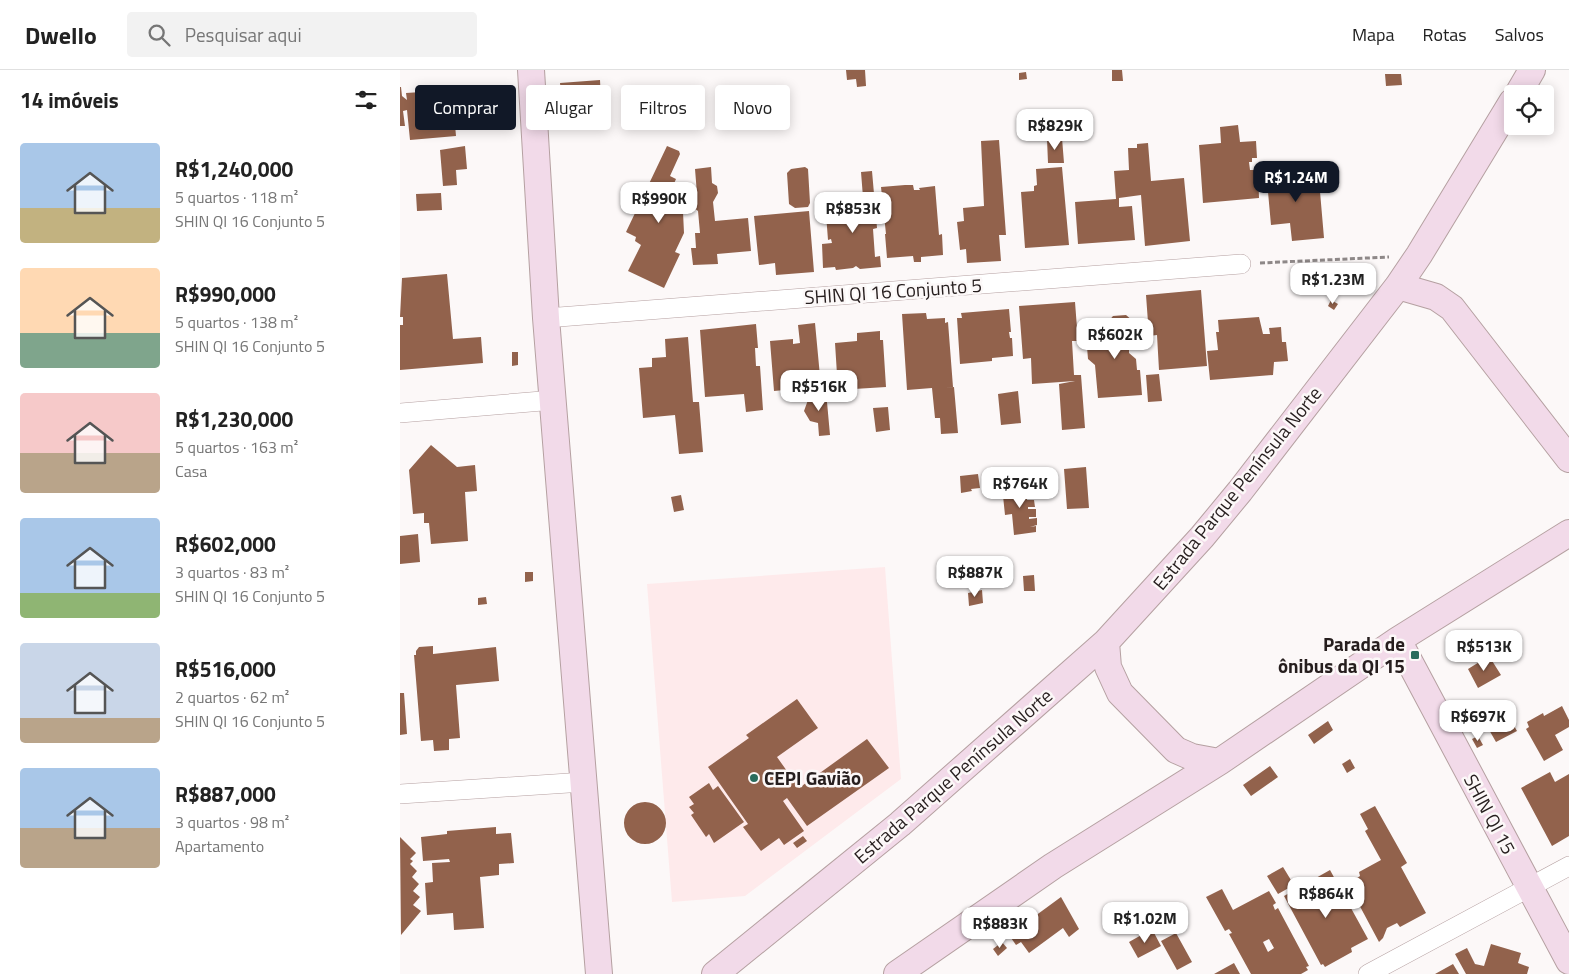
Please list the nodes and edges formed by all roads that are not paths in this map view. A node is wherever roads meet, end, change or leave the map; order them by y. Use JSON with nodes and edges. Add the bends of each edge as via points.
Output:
{"nodes":[{"id":1,"x":531,"y":70,"type":"edge"},
{"id":2,"x":1532,"y":70,"type":"edge"},
{"id":3,"x":1523,"y":85,"type":"edge"},
{"id":4,"x":1504,"y":115,"type":"edge"},
{"id":5,"x":1241,"y":264,"type":"road end"},
{"id":6,"x":1398,"y":286,"type":"junction"},
{"id":7,"x":546,"y":318,"type":"junction"},
{"id":8,"x":554,"y":400,"type":"junction"},
{"id":9,"x":400,"y":413,"type":"edge"},
{"id":10,"x":1569,"y":459,"type":"edge"},
{"id":11,"x":1569,"y":533,"type":"edge"},
{"id":12,"x":1398,"y":640,"type":"junction"},
{"id":13,"x":1106,"y":642,"type":"junction"},
{"id":14,"x":1219,"y":762,"type":"junction"},
{"id":15,"x":584,"y":782,"type":"junction"},
{"id":16,"x":400,"y":794,"type":"edge"},
{"id":17,"x":1569,"y":866,"type":"edge"},
{"id":18,"x":1530,"y":887,"type":"junction"},
{"id":19,"x":1569,"y":961,"type":"edge"},
{"id":20,"x":599,"y":974,"type":"edge"},
{"id":21,"x":714,"y":974,"type":"edge"},
{"id":22,"x":897,"y":974,"type":"edge"},
{"id":23,"x":1368,"y":974,"type":"edge"}],
"edges":[{"from":1,"to":7,"type":"main road"},
{"from":2,"to":3,"type":"main road"},
{"from":4,"to":6,"type":"main road","name":"Estrada Parque Península Norte"},
{"from":5,"to":7,"type":"street","name":"SHIN QI 16 Conjunto 5"},
{"from":6,"to":10,"type":"main road","via":[[1436,297],[1452,308]]},
{"from":6,"to":13,"type":"main road","name":"Estrada Parque Península Norte","via":[[1240,491]]},
{"from":7,"to":8,"type":"main road"},
{"from":8,"to":9,"type":"street"},
{"from":8,"to":15,"type":"main road"},
{"from":11,"to":12,"type":"main road"},
{"from":12,"to":14,"type":"main road"},
{"from":12,"to":18,"type":"main road","name":"SHIN QI 15"},
{"from":13,"to":14,"type":"main road","via":[[1108,667],[1120,693],[1176,750]]},
{"from":13,"to":21,"type":"main road","name":"Estrada Parque Península Norte","via":[[900,824]]},
{"from":14,"to":22,"type":"main road","via":[[1053,866]]},
{"from":15,"to":16,"type":"street"},
{"from":15,"to":20,"type":"main road"},
{"from":17,"to":18,"type":"street"},
{"from":18,"to":19,"type":"main road","name":"SHIN QI 15"},
{"from":18,"to":23,"type":"street"}]}
